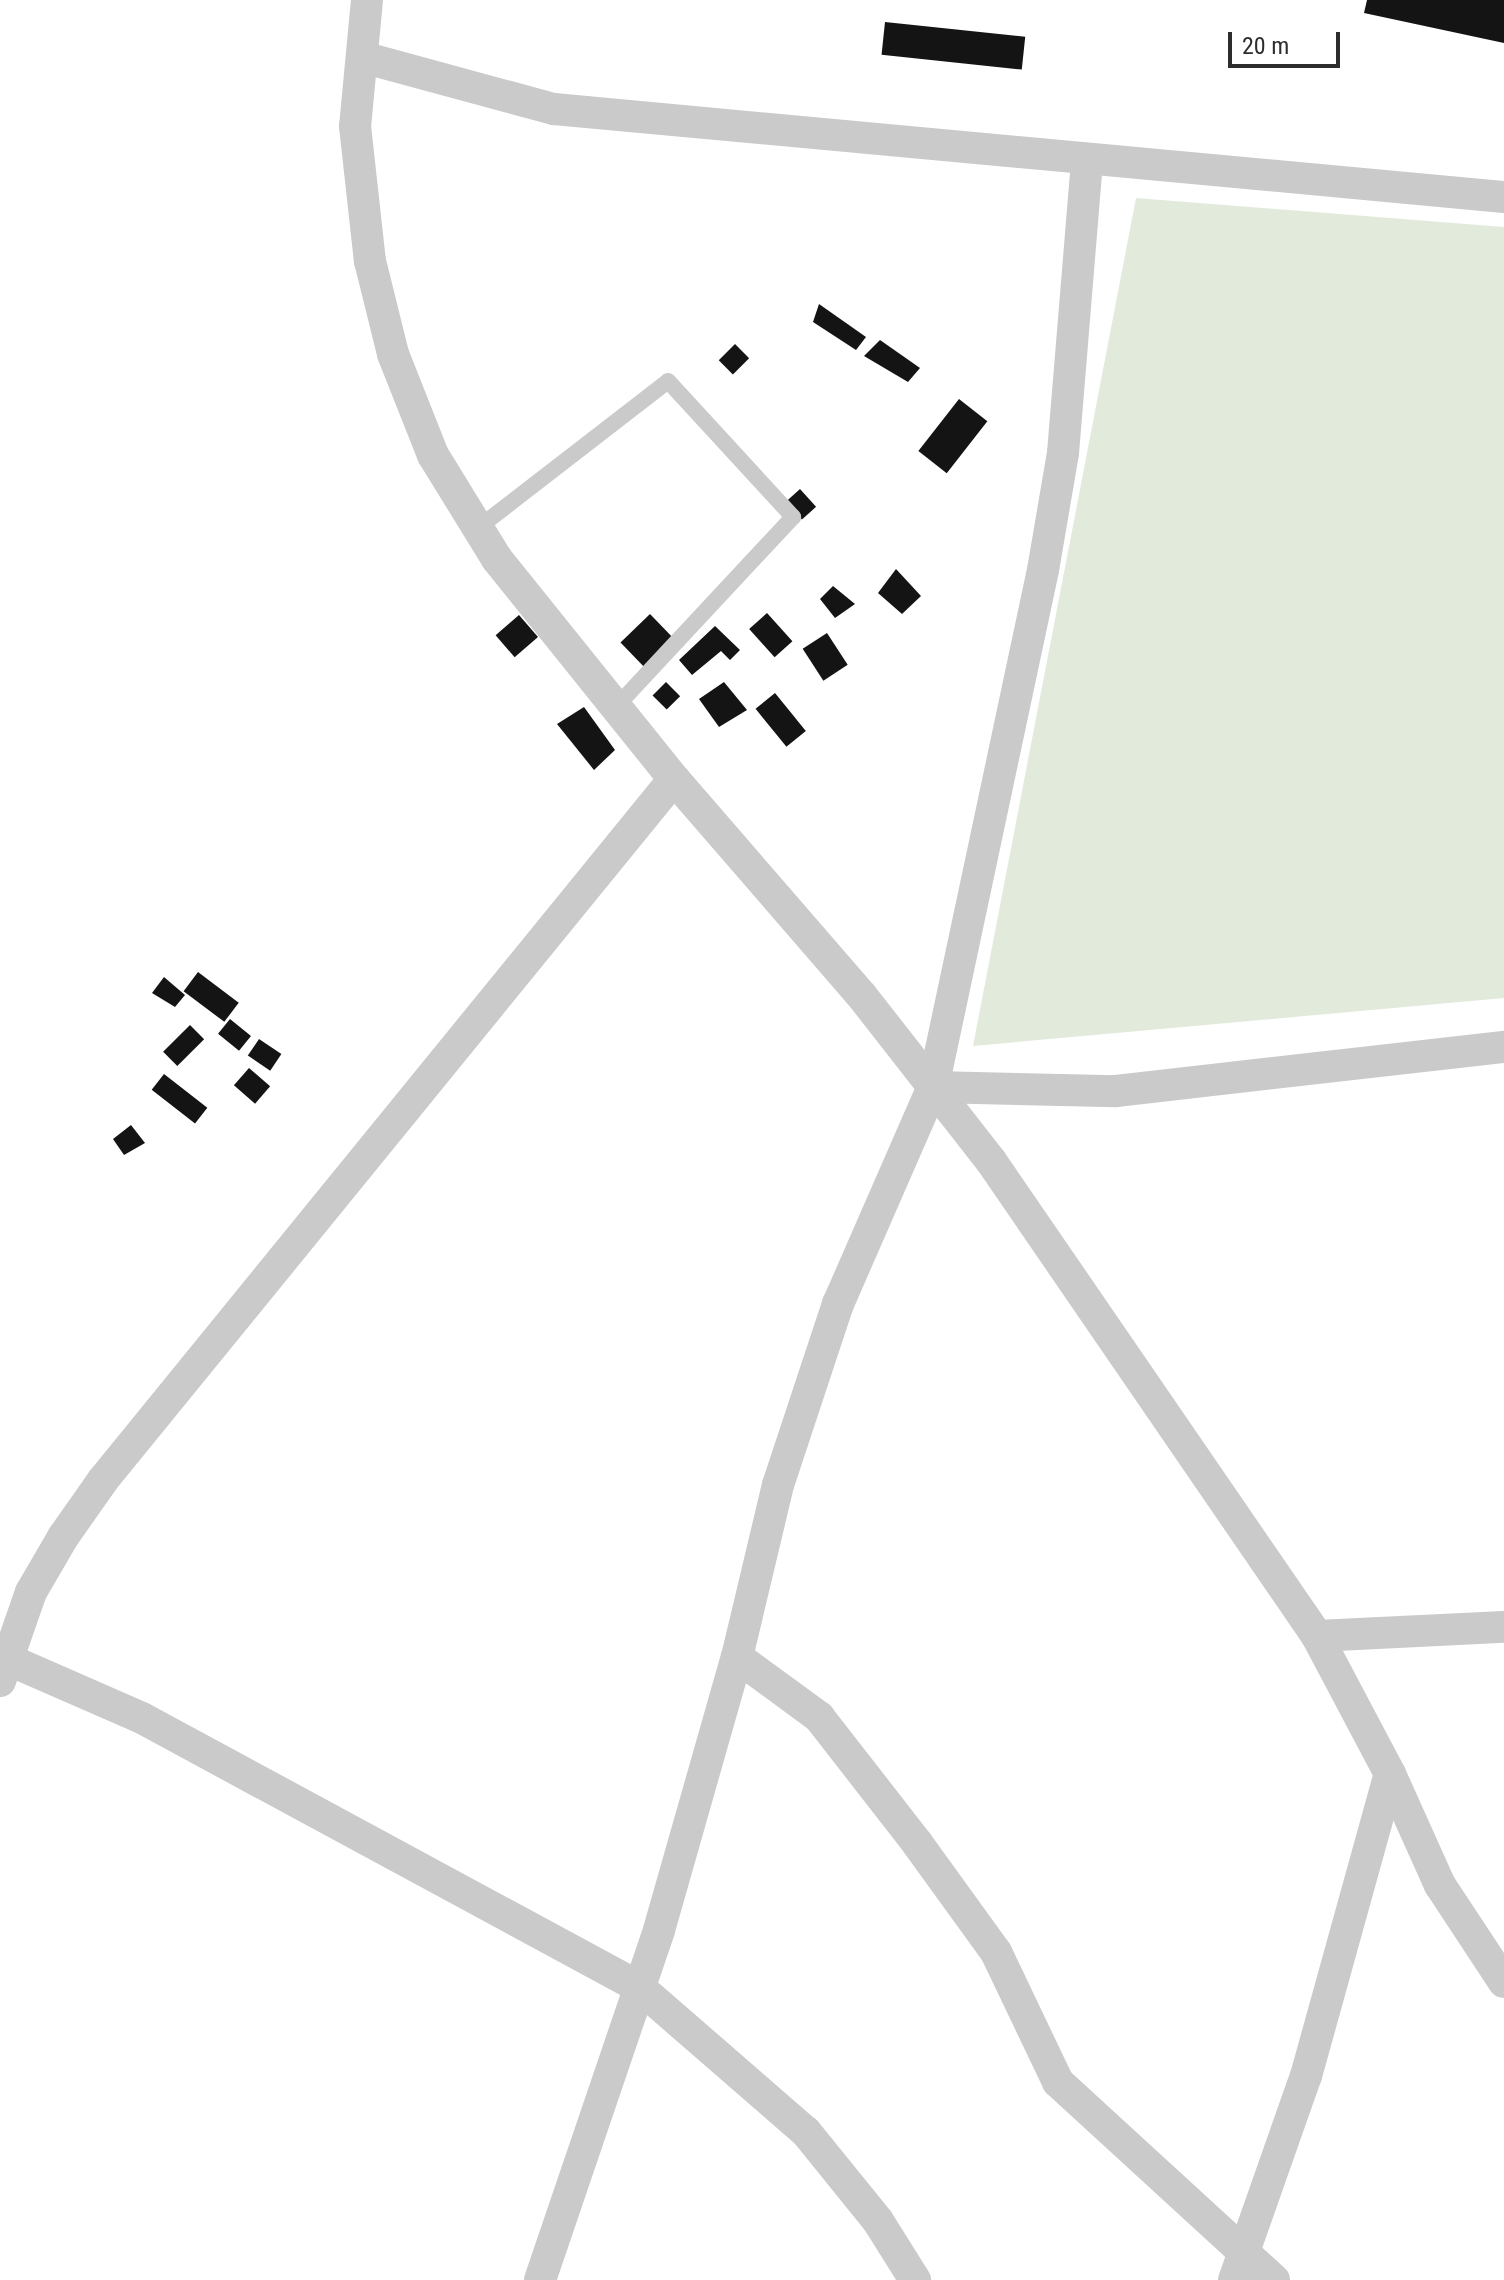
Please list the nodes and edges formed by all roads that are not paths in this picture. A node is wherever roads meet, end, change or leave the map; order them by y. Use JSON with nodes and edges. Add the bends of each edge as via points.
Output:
{"nodes":[{"id":1,"x":367,"y":0,"type":"edge"},
{"id":2,"x":362,"y":57,"type":"junction"},
{"id":3,"x":1087,"y":159,"type":"junction"},
{"id":4,"x":1504,"y":197,"type":"edge"},
{"id":5,"x":478,"y":528,"type":"junction"},
{"id":6,"x":617,"y":706,"type":"junction"},
{"id":7,"x":674,"y":779,"type":"junction"},
{"id":8,"x":1504,"y":1047,"type":"edge"},
{"id":9,"x":933,"y":1087,"type":"junction"},
{"id":10,"x":1504,"y":1627,"type":"edge"},
{"id":11,"x":1317,"y":1636,"type":"junction"},
{"id":12,"x":737,"y":1657,"type":"junction"},
{"id":13,"x":4,"y":1670,"type":"edge"},
{"id":14,"x":1390,"y":1774,"type":"junction"},
{"id":15,"x":1504,"y":1982,"type":"edge"},
{"id":16,"x":639,"y":1987,"type":"junction"},
{"id":17,"x":1238,"y":2267,"type":"edge"},
{"id":18,"x":540,"y":2280,"type":"edge"},
{"id":19,"x":915,"y":2280,"type":"edge"},
{"id":20,"x":1274,"y":2280,"type":"edge"}],
"edges":[{"from":1,"to":2,"type":"street"},
{"from":2,"to":3,"type":"street","via":[[554,109]]},
{"from":2,"to":5,"type":"street","via":[[355,126],[370,261],[393,354],[433,455]]},
{"from":3,"to":4,"type":"street"},
{"from":3,"to":9,"type":"street","via":[[1060,468]]},
{"from":5,"to":6,"type":"street","via":[[497,559]]},
{"from":5,"to":6,"type":"lane","via":[[668,381],[793,517]]},
{"from":6,"to":7,"type":"street"},
{"from":7,"to":9,"type":"street","via":[[862,996]]},
{"from":7,"to":13,"type":"street","via":[[103,1480],[31,1592]]},
{"from":8,"to":9,"type":"street","via":[[1116,1091]]},
{"from":9,"to":11,"type":"street","via":[[991,1161]]},
{"from":9,"to":12,"type":"street","via":[[838,1304],[778,1485]]},
{"from":10,"to":11,"type":"street"},
{"from":11,"to":14,"type":"street"},
{"from":12,"to":16,"type":"street"},
{"from":12,"to":17,"type":"street","via":[[819,1717],[996,1952],[1058,2082]]},
{"from":13,"to":16,"type":"street","via":[[142,1718]]},
{"from":14,"to":15,"type":"street","via":[[1440,1885]]},
{"from":14,"to":17,"type":"street","via":[[1306,2076]]},
{"from":16,"to":18,"type":"street"},
{"from":16,"to":19,"type":"street","via":[[806,2132],[878,2221]]},
{"from":17,"to":20,"type":"street"}]}
